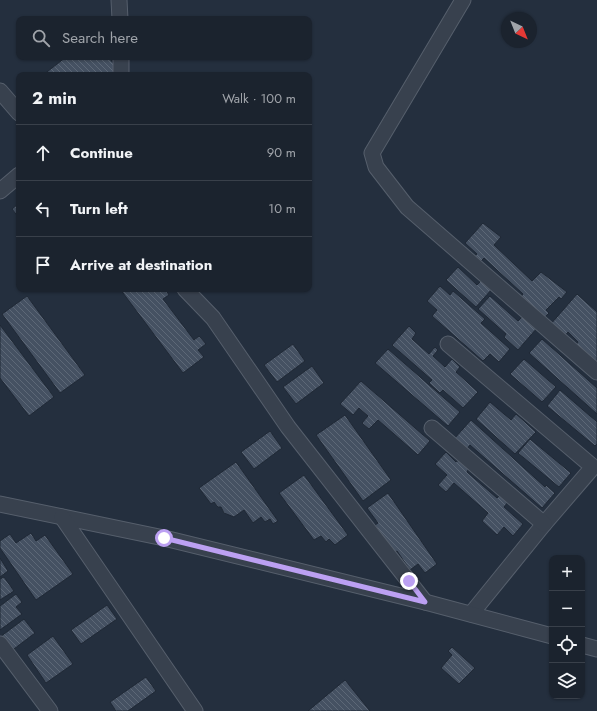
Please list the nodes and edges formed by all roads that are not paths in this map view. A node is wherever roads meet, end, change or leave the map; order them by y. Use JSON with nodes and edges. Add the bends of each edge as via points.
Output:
{"nodes":[{"id":1,"x":119,"y":0,"type":"edge"},
{"id":2,"x":463,"y":0,"type":"edge"},
{"id":3,"x":120,"y":16,"type":"edge"},
{"id":4,"x":121,"y":60,"type":"edge"},
{"id":5,"x":122,"y":72,"type":"edge"},
{"id":6,"x":0,"y":91,"type":"edge"},
{"id":7,"x":16,"y":110,"type":"edge"},
{"id":8,"x":16,"y":178,"type":"edge"},
{"id":9,"x":0,"y":192,"type":"edge"},
{"id":10,"x":187,"y":292,"type":"edge"},
{"id":11,"x":448,"y":344,"type":"dead end"},
{"id":12,"x":597,"y":372,"type":"edge"},
{"id":13,"x":432,"y":428,"type":"dead end"},
{"id":14,"x":595,"y":464,"type":"edge"},
{"id":15,"x":0,"y":504,"type":"edge"},
{"id":16,"x":62,"y":517,"type":"junction"},
{"id":17,"x":544,"y":524,"type":"junction"},
{"id":18,"x":425,"y":602,"type":"junction"},
{"id":19,"x":471,"y":614,"type":"junction"},
{"id":20,"x":549,"y":635,"type":"edge"},
{"id":21,"x":0,"y":644,"type":"edge"},
{"id":22,"x":585,"y":646,"type":"edge"},
{"id":23,"x":597,"y":649,"type":"edge"},
{"id":24,"x":50,"y":711,"type":"edge"},
{"id":25,"x":195,"y":711,"type":"edge"}],
"edges":[{"from":1,"to":3,"type":"street"},
{"from":2,"to":12,"type":"street","via":[[372,153],[376,167],[407,207]]},
{"from":4,"to":5,"type":"street"},
{"from":6,"to":7,"type":"street"},
{"from":8,"to":9,"type":"street"},
{"from":10,"to":18,"type":"street","via":[[213,318],[288,427]]},
{"from":11,"to":14,"type":"street"},
{"from":13,"to":17,"type":"street"},
{"from":14,"to":17,"type":"street"},
{"from":15,"to":16,"type":"street"},
{"from":16,"to":18,"type":"street","via":[[164,538]]},
{"from":16,"to":25,"type":"street"},
{"from":17,"to":19,"type":"street"},
{"from":18,"to":19,"type":"street"},
{"from":19,"to":20,"type":"street"},
{"from":21,"to":24,"type":"street"},
{"from":22,"to":23,"type":"street"}]}
